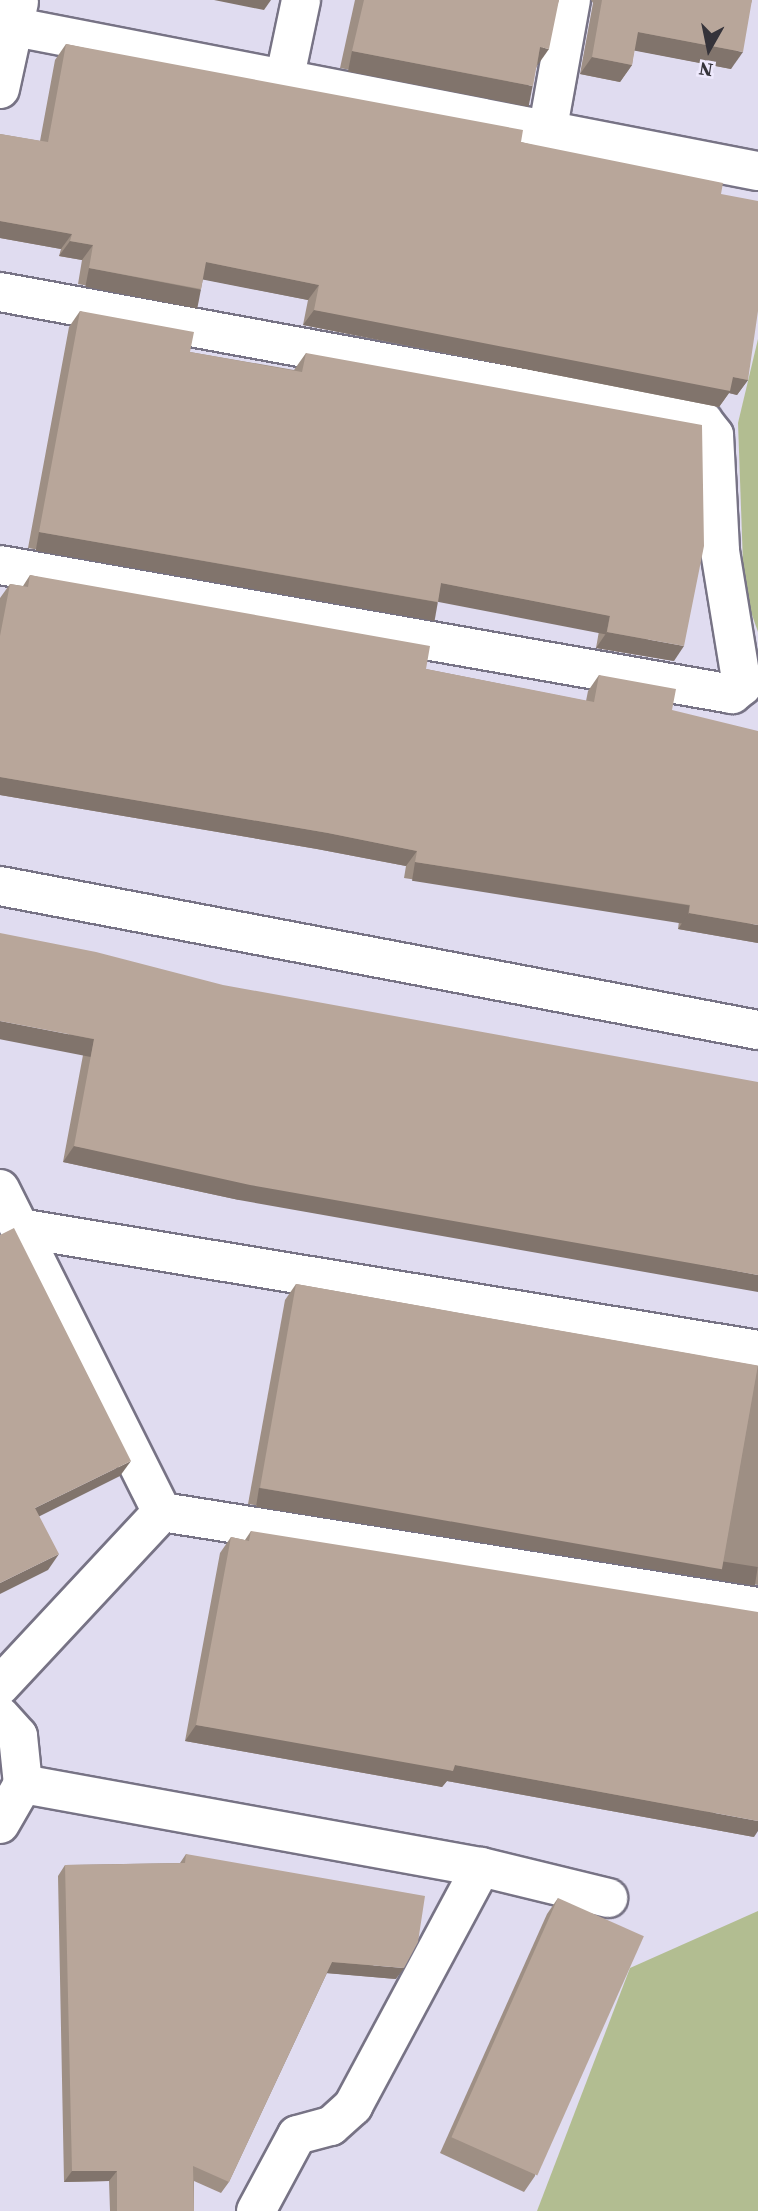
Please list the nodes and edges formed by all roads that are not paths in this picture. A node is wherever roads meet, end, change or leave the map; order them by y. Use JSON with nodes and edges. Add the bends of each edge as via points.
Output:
{"nodes":[{"id":1,"x":301,"y":0,"type":"edge"},
{"id":2,"x":571,"y":0,"type":"edge"},
{"id":3,"x":11,"y":17,"type":"edge"},
{"id":4,"x":284,"y":81,"type":"junction"},
{"id":5,"x":0,"y":89,"type":"edge"},
{"id":6,"x":547,"y":133,"type":"junction"},
{"id":7,"x":758,"y":172,"type":"edge"},
{"id":8,"x":0,"y":292,"type":"edge"},
{"id":9,"x":0,"y":565,"type":"edge"},
{"id":10,"x":0,"y":887,"type":"edge"},
{"id":11,"x":758,"y":1030,"type":"edge"},
{"id":12,"x":0,"y":1189,"type":"edge"},
{"id":13,"x":19,"y":1228,"type":"junction"},
{"id":14,"x":758,"y":1350,"type":"edge"},
{"id":15,"x":162,"y":1512,"type":"junction"},
{"id":16,"x":758,"y":1607,"type":"edge"},
{"id":17,"x":0,"y":1686,"type":"edge"},
{"id":18,"x":0,"y":1716,"type":"edge"},
{"id":19,"x":23,"y":1784,"type":"junction"},
{"id":20,"x":0,"y":1824,"type":"edge"},
{"id":21,"x":481,"y":1867,"type":"junction"},
{"id":22,"x":608,"y":1898,"type":"dead end"},
{"id":23,"x":256,"y":2211,"type":"edge"}],
"edges":[{"from":1,"to":4,"type":"street"},
{"from":2,"to":6,"type":"street"},
{"from":3,"to":4,"type":"street"},
{"from":3,"to":5,"type":"street"},
{"from":4,"to":6,"type":"street"},
{"from":6,"to":7,"type":"street"},
{"from":8,"to":9,"type":"street","via":[[703,421],[714,435],[720,551],[742,686],[732,695]]},
{"from":10,"to":11,"type":"street"},
{"from":12,"to":13,"type":"street"},
{"from":13,"to":14,"type":"street"},
{"from":13,"to":15,"type":"street"},
{"from":15,"to":16,"type":"street"},
{"from":15,"to":17,"type":"street"},
{"from":18,"to":19,"type":"street","via":[[18,1736]]},
{"from":19,"to":20,"type":"street"},
{"from":19,"to":21,"type":"street"},
{"from":21,"to":22,"type":"street"},
{"from":21,"to":23,"type":"street","via":[[353,2106],[331,2126],[297,2135]]}]}
